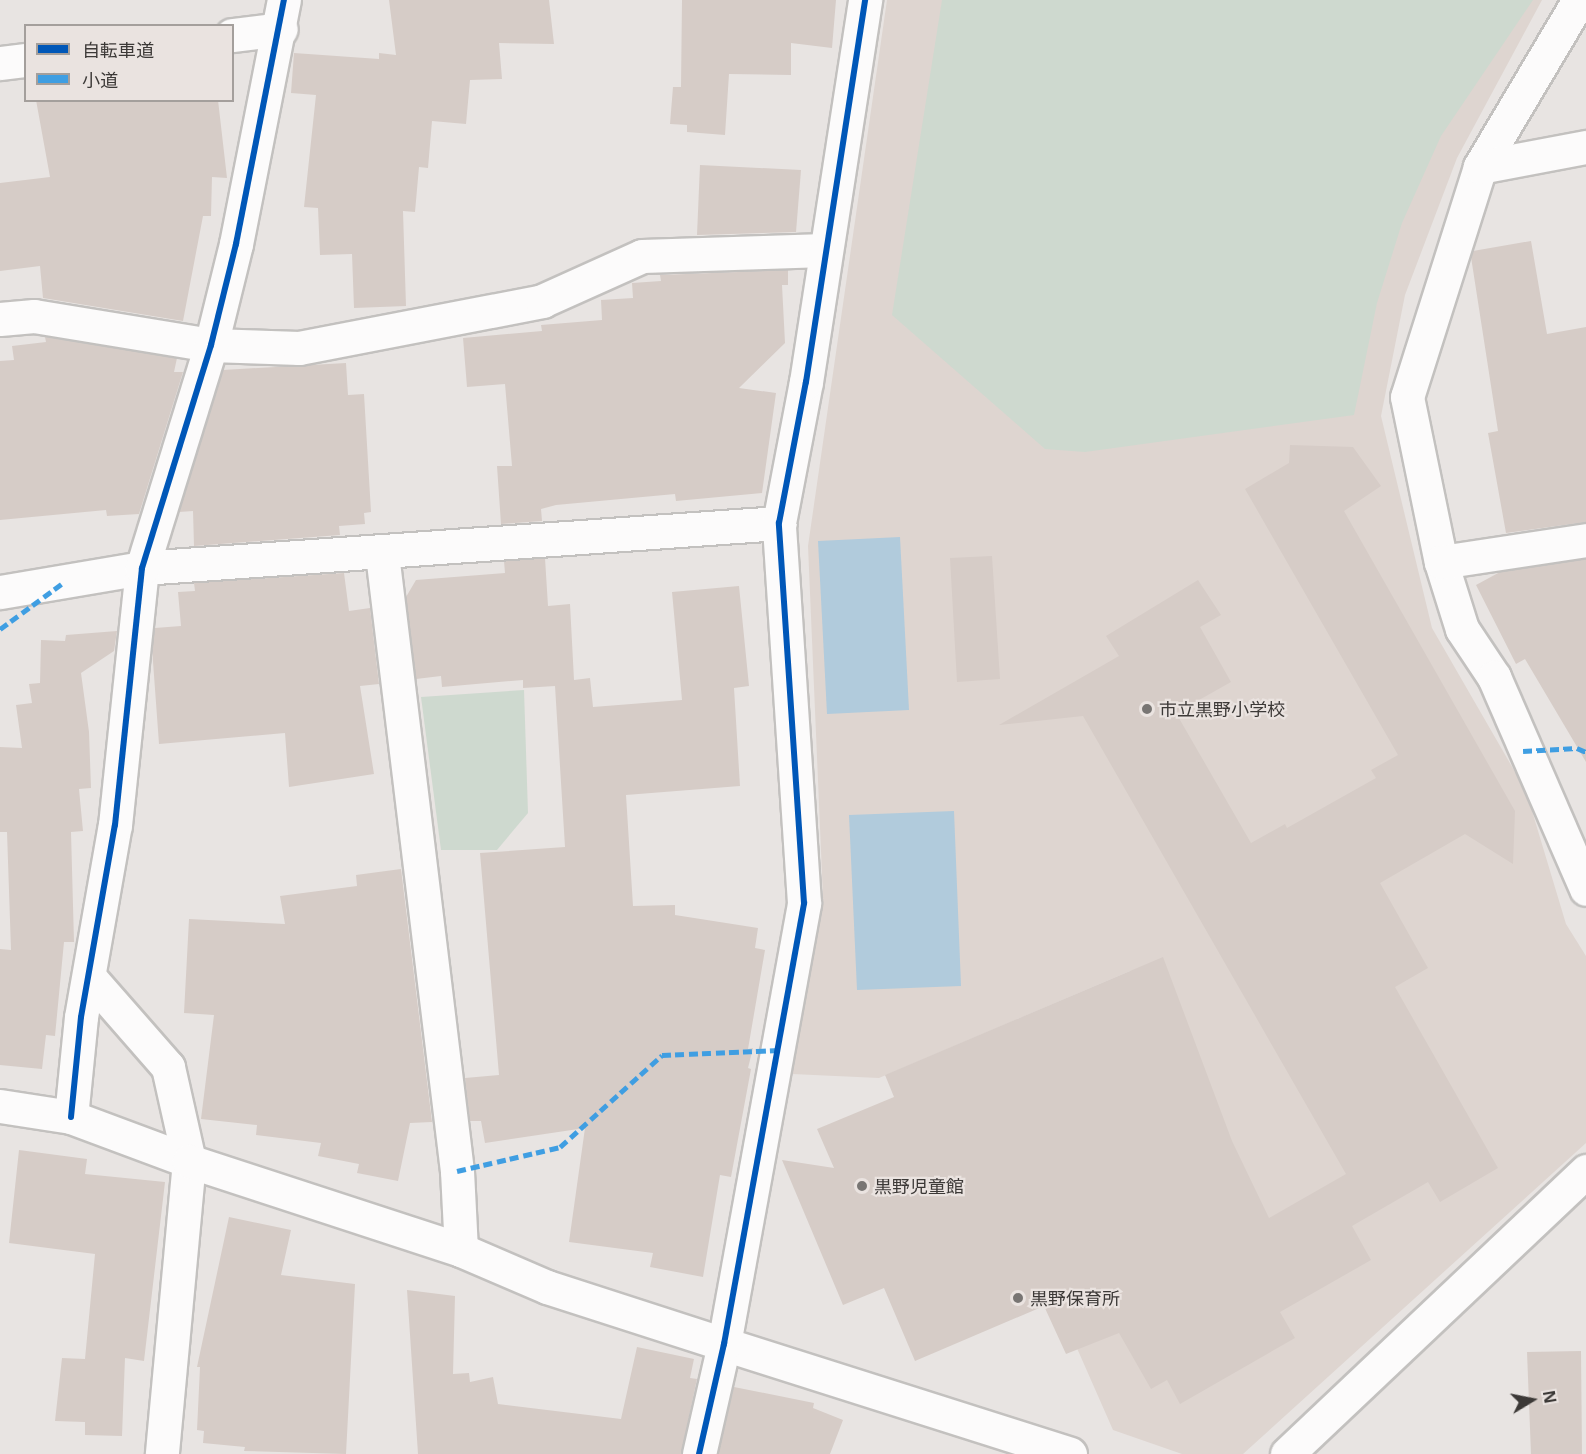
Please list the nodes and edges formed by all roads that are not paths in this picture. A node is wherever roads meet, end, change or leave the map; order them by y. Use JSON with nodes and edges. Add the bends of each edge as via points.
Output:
{"nodes":[{"id":1,"x":865,"y":0,"type":"edge"},
{"id":2,"x":1579,"y":0,"type":"edge"},
{"id":3,"x":282,"y":14,"type":"edge"},
{"id":4,"x":234,"y":34,"type":"edge"},
{"id":5,"x":24,"y":60,"type":"edge"},
{"id":6,"x":0,"y":63,"type":"edge"},
{"id":7,"x":1586,"y":147,"type":"edge"},
{"id":8,"x":1480,"y":167,"type":"junction"},
{"id":9,"x":825,"y":250,"type":"junction"},
{"id":10,"x":0,"y":319,"type":"edge"},
{"id":11,"x":212,"y":345,"type":"junction"},
{"id":12,"x":779,"y":523,"type":"junction"},
{"id":13,"x":1586,"y":540,"type":"edge"},
{"id":14,"x":382,"y":554,"type":"junction"},
{"id":15,"x":1441,"y":562,"type":"junction"},
{"id":16,"x":142,"y":568,"type":"junction"},
{"id":17,"x":0,"y":592,"type":"edge"},
{"id":18,"x":1586,"y":889,"type":"edge"},
{"id":19,"x":91,"y":979,"type":"junction"},
{"id":20,"x":0,"y":1106,"type":"edge"},
{"id":21,"x":71,"y":1117,"type":"junction"},
{"id":22,"x":189,"y":1161,"type":"junction"},
{"id":23,"x":1586,"y":1171,"type":"edge"},
{"id":24,"x":461,"y":1250,"type":"junction"},
{"id":25,"x":724,"y":1344,"type":"junction"},
{"id":26,"x":162,"y":1454,"type":"edge"},
{"id":27,"x":699,"y":1454,"type":"edge"},
{"id":28,"x":1070,"y":1454,"type":"edge"},
{"id":29,"x":1287,"y":1454,"type":"edge"}],
"edges":[{"from":1,"to":9,"type":"street"},
{"from":2,"to":8,"type":"street"},
{"from":3,"to":4,"type":"street"},
{"from":3,"to":11,"type":"street"},
{"from":5,"to":6,"type":"street"},
{"from":7,"to":8,"type":"street"},
{"from":8,"to":15,"type":"street","via":[[1407,397]]},
{"from":9,"to":11,"type":"street","via":[[642,256],[542,301],[299,348]]},
{"from":9,"to":12,"type":"street","via":[[806,382]]},
{"from":10,"to":11,"type":"street","via":[[34,316]]},
{"from":11,"to":16,"type":"street"},
{"from":12,"to":14,"type":"street"},
{"from":12,"to":25,"type":"street","via":[[804,903]]},
{"from":13,"to":15,"type":"street"},
{"from":14,"to":16,"type":"street"},
{"from":14,"to":24,"type":"street","via":[[457,1171]]},
{"from":15,"to":18,"type":"street","via":[[1462,629],[1494,677]]},
{"from":16,"to":17,"type":"street"},
{"from":16,"to":19,"type":"street","via":[[115,825]]},
{"from":19,"to":21,"type":"street","via":[[81,1017]]},
{"from":19,"to":22,"type":"street","via":[[168,1066]]},
{"from":20,"to":21,"type":"street"},
{"from":21,"to":22,"type":"street"},
{"from":22,"to":24,"type":"street"},
{"from":22,"to":26,"type":"street"},
{"from":23,"to":29,"type":"street"},
{"from":24,"to":25,"type":"street","via":[[547,1287]]},
{"from":25,"to":27,"type":"street"},
{"from":25,"to":28,"type":"street"}]}
